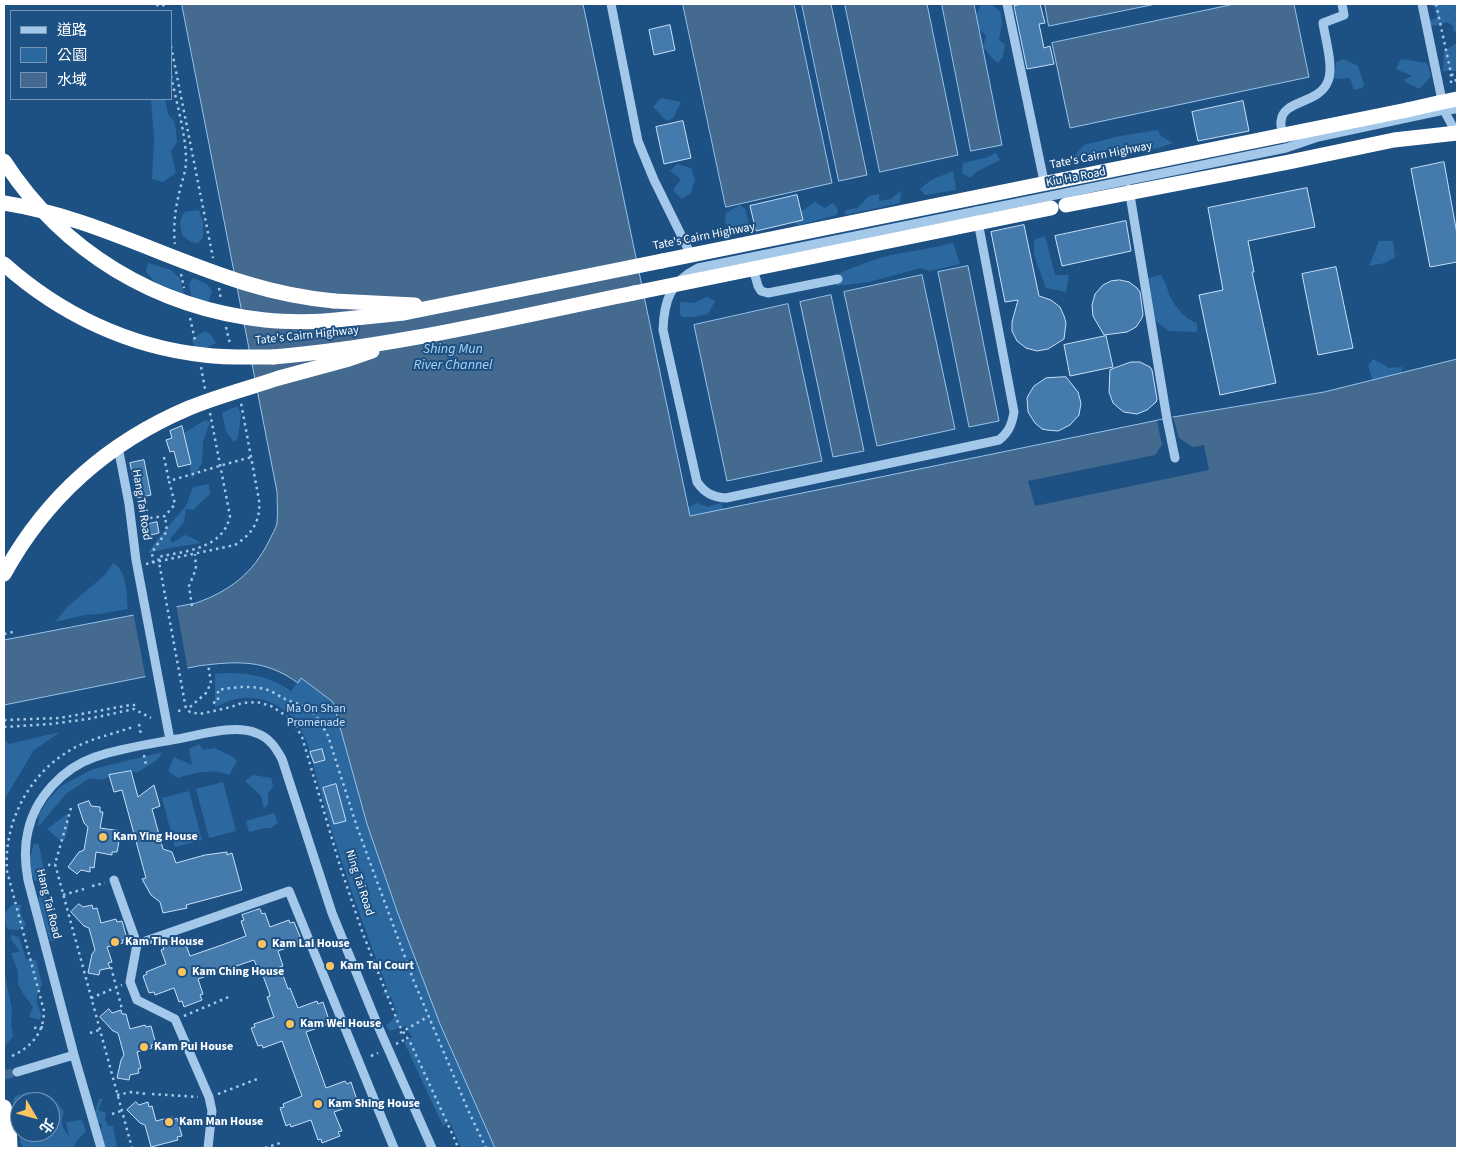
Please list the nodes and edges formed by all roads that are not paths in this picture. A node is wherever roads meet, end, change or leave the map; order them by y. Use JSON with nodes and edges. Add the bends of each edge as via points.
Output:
{"nodes":[{"id":1,"x":611,"y":4,"type":"edge"},
{"id":2,"x":1007,"y":4,"type":"edge"},
{"id":3,"x":1342,"y":4,"type":"edge"},
{"id":4,"x":1422,"y":4,"type":"edge"},
{"id":5,"x":1454,"y":92,"type":"edge"},
{"id":6,"x":1457,"y":109,"type":"edge"},
{"id":7,"x":1444,"y":110,"type":"junction"},
{"id":8,"x":1457,"y":134,"type":"edge"},
{"id":9,"x":1286,"y":148,"type":"junction"},
{"id":10,"x":4,"y":161,"type":"edge"},
{"id":11,"x":1128,"y":181,"type":"junction"},
{"id":12,"x":1047,"y":196,"type":"junction"},
{"id":13,"x":4,"y":203,"type":"edge"},
{"id":14,"x":976,"y":211,"type":"junction"},
{"id":15,"x":750,"y":257,"type":"junction"},
{"id":16,"x":4,"y":264,"type":"edge"},
{"id":17,"x":698,"y":268,"type":"junction"},
{"id":18,"x":838,"y":279,"type":"dead end"},
{"id":19,"x":436,"y":306,"type":"junction"},
{"id":20,"x":414,"y":337,"type":"junction"},
{"id":21,"x":120,"y":452,"type":"dead end"},
{"id":22,"x":1175,"y":458,"type":"dead end"},
{"id":23,"x":4,"y":574,"type":"edge"},
{"id":24,"x":170,"y":740,"type":"junction"},
{"id":25,"x":114,"y":880,"type":"dead end"},
{"id":26,"x":137,"y":944,"type":"junction"},
{"id":27,"x":74,"y":1055,"type":"junction"},
{"id":28,"x":17,"y":1072,"type":"tunnel mouth"},
{"id":29,"x":4,"y":1107,"type":"edge"},
{"id":30,"x":4,"y":1133,"type":"edge"},
{"id":31,"x":10,"y":1148,"type":"edge"},
{"id":32,"x":102,"y":1148,"type":"edge"},
{"id":33,"x":208,"y":1148,"type":"edge"},
{"id":34,"x":394,"y":1148,"type":"edge"},
{"id":35,"x":432,"y":1148,"type":"edge"}],
"edges":[{"from":1,"to":17,"type":"street","via":[[638,141]]},
{"from":2,"to":12,"type":"street"},
{"from":3,"to":9,"type":"street","via":[[1344,15],[1323,23],[1330,70],[1328,82],[1319,93],[1284,112],[1281,122]]},
{"from":4,"to":7,"type":"street"},
{"from":5,"to":19,"type":"highway","name":"Tate's Cairn Highway","bridge":true},
{"from":6,"to":7,"type":"street","name":"Kiu Ha Road"},
{"from":7,"to":8,"type":"street"},
{"from":7,"to":9,"type":"street","name":"Kiu Ha Road","via":[[1318,137]]},
{"from":8,"to":20,"type":"highway","name":"Tate's Cairn Highway","bridge":true,"via":[[1394,140]]},
{"from":9,"to":11,"type":"street","name":"Kiu Ha Road"},
{"from":10,"to":19,"type":"highway","name":"Tate's Cairn Highway","bridge":true,"via":[[29,197],[76,243],[113,269],[172,298],[210,310],[287,321],[336,321]]},
{"from":11,"to":12,"type":"street","name":"Kiu Ha Road"},
{"from":11,"to":22,"type":"street"},
{"from":12,"to":14,"type":"street","name":"Kiu Ha Road"},
{"from":13,"to":19,"type":"highway","bridge":true,"via":[[72,219],[267,289],[334,301]]},
{"from":14,"to":15,"type":"street","name":"Kiu Ha Road"},
{"from":14,"to":17,"type":"street","via":[[1014,412],[1007,434],[999,440],[726,498],[714,497],[696,482],[663,330],[664,310],[670,293]]},
{"from":15,"to":17,"type":"street","name":"Kiu Ha Road"},
{"from":15,"to":18,"type":"street","via":[[761,292]]},
{"from":16,"to":20,"type":"highway","name":"Tate's Cairn Highway","bridge":true,"via":[[32,287],[84,320],[122,336],[183,352],[272,357]]},
{"from":20,"to":23,"type":"highway","bridge":true,"via":[[210,400],[136,434],[96,463],[63,493],[32,530]]},
{"from":21,"to":24,"type":"street","name":"Hang Tai Road","via":[[137,566]]},
{"from":24,"to":27,"type":"street","name":"Hang Tai Road","via":[[113,752],[78,764],[55,782],[45,795],[28,830],[25,857],[28,880]]},
{"from":24,"to":35,"type":"street","via":[[246,730],[268,739],[276,748],[332,913]]},
{"from":25,"to":26,"type":"street"},
{"from":26,"to":33,"type":"street","via":[[130,982],[137,1000],[175,1019],[209,1097],[212,1111]]},
{"from":26,"to":34,"type":"street","via":[[289,891]]},
{"from":27,"to":28,"type":"street"},
{"from":27,"to":32,"type":"street","name":"Hang Tai Road"},
{"from":29,"to":31,"type":"highway"},
{"from":30,"to":31,"type":"highway"}]}
